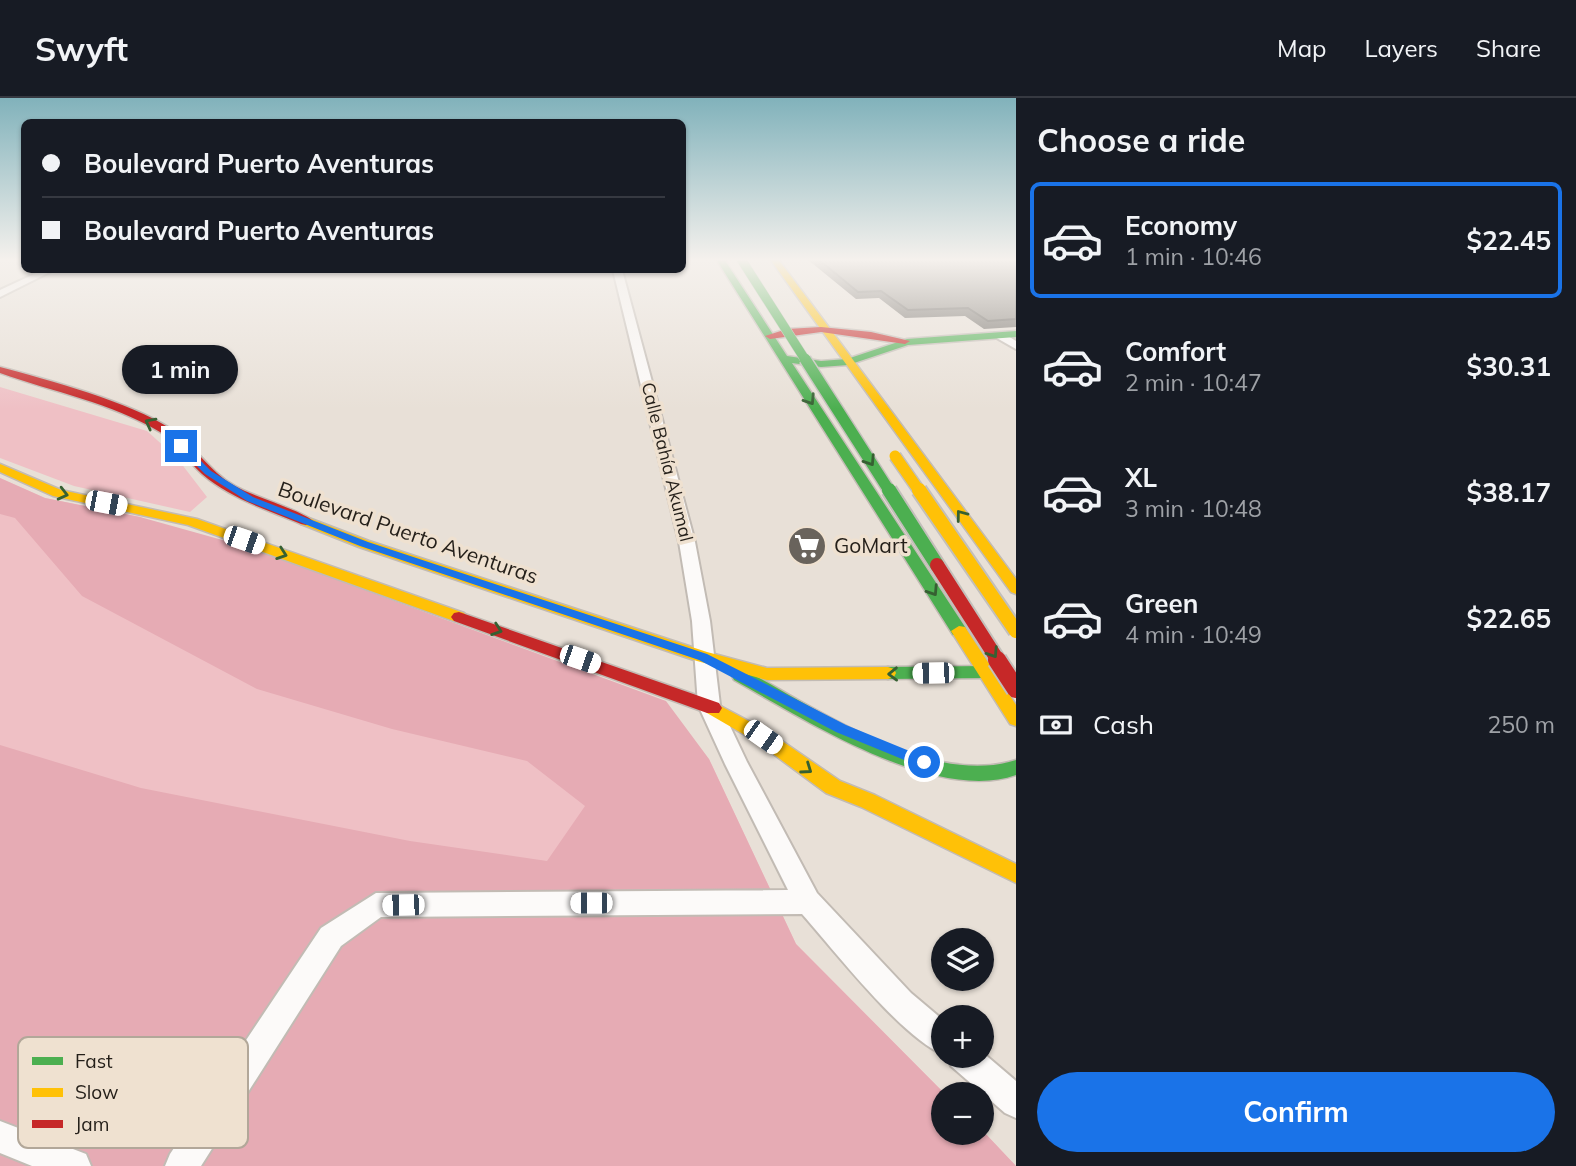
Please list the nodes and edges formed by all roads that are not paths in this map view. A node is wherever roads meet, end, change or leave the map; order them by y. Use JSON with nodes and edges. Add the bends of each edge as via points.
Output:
{"nodes":[{"id":1,"x":627,"y":309,"type":"edge"},
{"id":2,"x":752,"y":309,"type":"edge"},
{"id":3,"x":773,"y":309,"type":"edge"},
{"id":4,"x":794,"y":309,"type":"edge"},
{"id":5,"x":809,"y":309,"type":"edge"},
{"id":6,"x":823,"y":329,"type":"junction"},
{"id":7,"x":1016,"y":334,"type":"edge"},
{"id":8,"x":999,"y":335,"type":"junction"},
{"id":9,"x":770,"y":336,"type":"junction"},
{"id":10,"x":907,"y":342,"type":"junction"},
{"id":11,"x":1016,"y":346,"type":"edge"},
{"id":12,"x":783,"y":359,"type":"junction"},
{"id":13,"x":848,"y":362,"type":"junction"},
{"id":14,"x":0,"y":370,"type":"edge"},
{"id":15,"x":845,"y":383,"type":"dead end"},
{"id":16,"x":884,"y":439,"type":"dead end"},
{"id":17,"x":0,"y":468,"type":"edge"},
{"id":18,"x":1016,"y":589,"type":"edge"},
{"id":19,"x":1016,"y":631,"type":"edge"},
{"id":20,"x":703,"y":657,"type":"junction"},
{"id":21,"x":986,"y":672,"type":"junction"},
{"id":22,"x":1016,"y":689,"type":"edge"},
{"id":23,"x":709,"y":705,"type":"junction"},
{"id":24,"x":1016,"y":719,"type":"edge"},
{"id":25,"x":1016,"y":766,"type":"edge"},
{"id":26,"x":1016,"y":874,"type":"edge"},
{"id":27,"x":808,"y":902,"type":"junction"},
{"id":28,"x":931,"y":1029,"type":"edge"},
{"id":29,"x":248,"y":1065,"type":"edge"},
{"id":30,"x":977,"y":1068,"type":"edge"},
{"id":31,"x":1016,"y":1102,"type":"edge"},
{"id":32,"x":0,"y":1137,"type":"edge"},
{"id":33,"x":18,"y":1144,"type":"edge"},
{"id":34,"x":28,"y":1148,"type":"edge"},
{"id":35,"x":194,"y":1148,"type":"edge"},
{"id":36,"x":74,"y":1166,"type":"edge"},
{"id":37,"x":182,"y":1166,"type":"edge"}],
"edges":[{"from":1,"to":20,"type":"street","name":"Calle Bahía Akumal","via":[[687,542]]},
{"from":2,"to":9,"type":"main road"},
{"from":3,"to":22,"type":"main road","one_way":true,"bridge":true},
{"from":4,"to":15,"type":"main road"},
{"from":5,"to":6,"type":"main road"},
{"from":6,"to":9,"type":"main road"},
{"from":6,"to":10,"type":"main road"},
{"from":6,"to":13,"type":"main road"},
{"from":7,"to":8,"type":"main road"},
{"from":8,"to":10,"type":"main road"},
{"from":8,"to":11,"type":"street"},
{"from":9,"to":12,"type":"main road"},
{"from":10,"to":13,"type":"main road"},
{"from":12,"to":13,"type":"main road"},
{"from":12,"to":21,"type":"main road","one_way":true},
{"from":18,"to":13,"type":"main road","one_way":true},
{"from":20,"to":14,"type":"main road","name":"Boulevard Puerto Aventuras","one_way":true,"via":[[364,544],[250,499],[208,472],[168,432],[124,408]]},
{"from":16,"to":19,"type":"main road","bridge":true},
{"from":17,"to":23,"type":"main road","one_way":true,"via":[[57,493],[192,522]]},
{"from":21,"to":20,"type":"main road","name":"Boulevard Puerto Aventuras","one_way":true,"via":[[766,674]]},
{"from":20,"to":23,"type":"street","name":"Calle Bahía Akumal"},
{"from":20,"to":25,"type":"main road","name":"Boulevard Puerto Aventuras","via":[[841,729],[902,755],[946,770],[993,774]]},
{"from":21,"to":24,"type":"main road"},
{"from":23,"to":26,"type":"main road","one_way":true,"via":[[833,787]]},
{"from":23,"to":27,"type":"street","name":"Calle Bahía Akumal"},
{"from":27,"to":28,"type":"street","name":"Calle Bahía Akumal","via":[[901,1003]]},
{"from":27,"to":29,"type":"street","via":[[376,905],[331,937]]},
{"from":30,"to":31,"type":"street"},
{"from":32,"to":33,"type":"street"},
{"from":34,"to":36,"type":"street"},
{"from":35,"to":37,"type":"street"}]}
